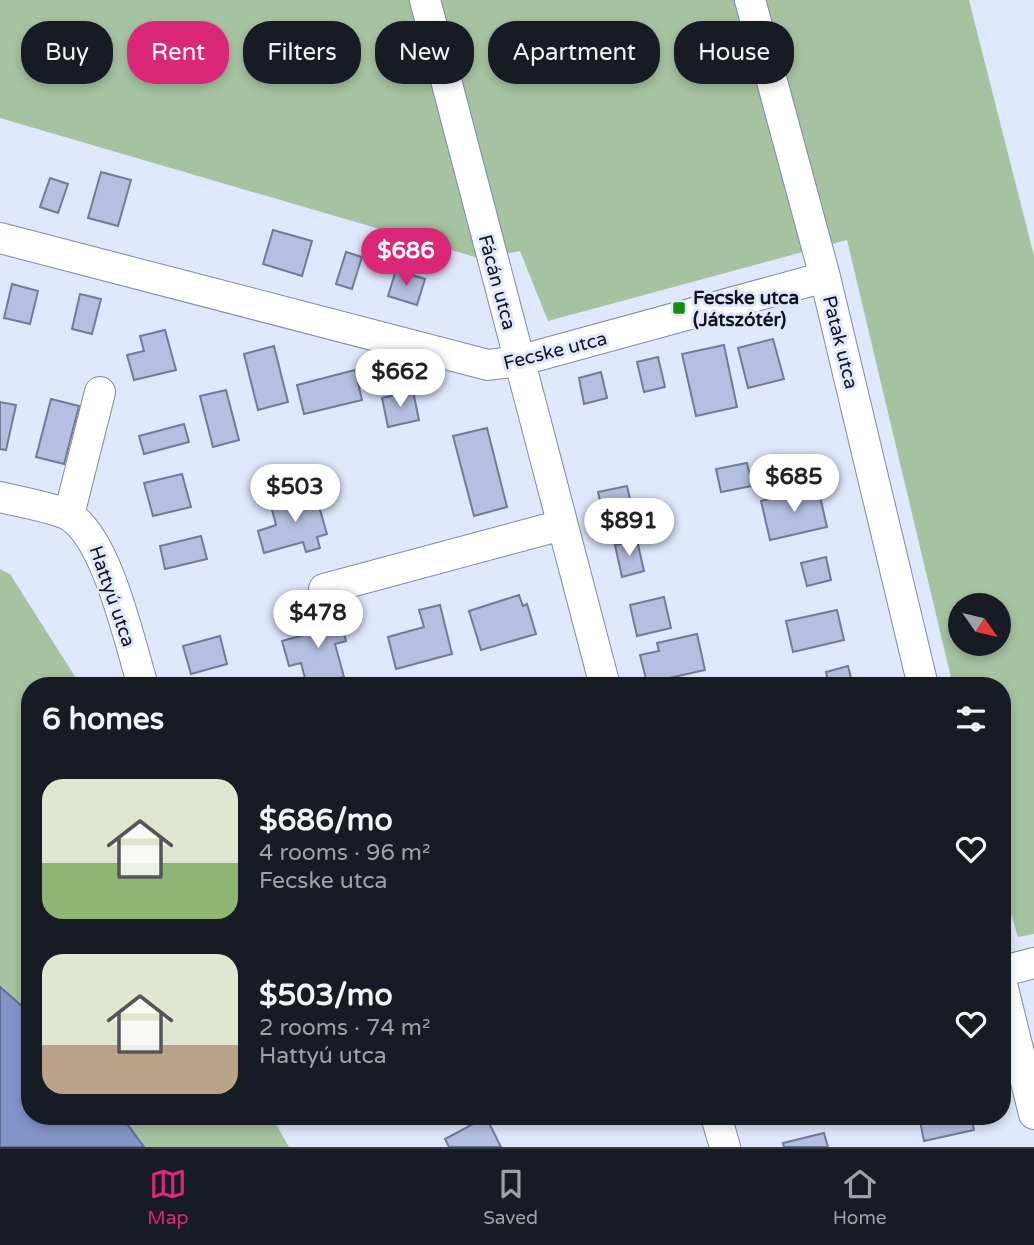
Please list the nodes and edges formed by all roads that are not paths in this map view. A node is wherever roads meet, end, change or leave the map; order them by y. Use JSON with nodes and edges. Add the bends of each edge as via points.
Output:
{"nodes":[{"id":1,"x":425,"y":0,"type":"edge"},
{"id":2,"x":750,"y":0,"type":"edge"},
{"id":3,"x":0,"y":238,"type":"edge"},
{"id":4,"x":825,"y":277,"type":"junction"},
{"id":5,"x":518,"y":361,"type":"junction"},
{"id":6,"x":100,"y":393,"type":"dead end"},
{"id":7,"x":0,"y":496,"type":"edge"},
{"id":8,"x":69,"y":515,"type":"junction"},
{"id":9,"x":562,"y":525,"type":"junction"},
{"id":10,"x":324,"y":589,"type":"dead end"},
{"id":11,"x":140,"y":677,"type":"edge"},
{"id":12,"x":603,"y":677,"type":"edge"},
{"id":13,"x":921,"y":677,"type":"edge"},
{"id":14,"x":1034,"y":963,"type":"edge"},
{"id":15,"x":1011,"y":969,"type":"edge"},
{"id":16,"x":1011,"y":1021,"type":"edge"},
{"id":17,"x":1034,"y":1114,"type":"edge"},
{"id":18,"x":719,"y":1125,"type":"edge"},
{"id":19,"x":725,"y":1147,"type":"edge"}],
"edges":[{"from":1,"to":5,"type":"street","name":"Fácán utca"},
{"from":2,"to":4,"type":"street","name":"Patak utca"},
{"from":3,"to":5,"type":"street","name":"Fecske utca","via":[[488,365]]},
{"from":4,"to":5,"type":"street","name":"Fecske utca"},
{"from":4,"to":13,"type":"street","name":"Patak utca"},
{"from":5,"to":9,"type":"street","name":"Fácán utca"},
{"from":6,"to":8,"type":"street"},
{"from":7,"to":8,"type":"street"},
{"from":8,"to":11,"type":"street","name":"Hattyú utca","via":[[92,537],[107,568]]},
{"from":9,"to":10,"type":"street"},
{"from":9,"to":12,"type":"street","name":"Fácán utca"},
{"from":14,"to":15,"type":"street"},
{"from":16,"to":17,"type":"street"},
{"from":18,"to":19,"type":"street"}]}
